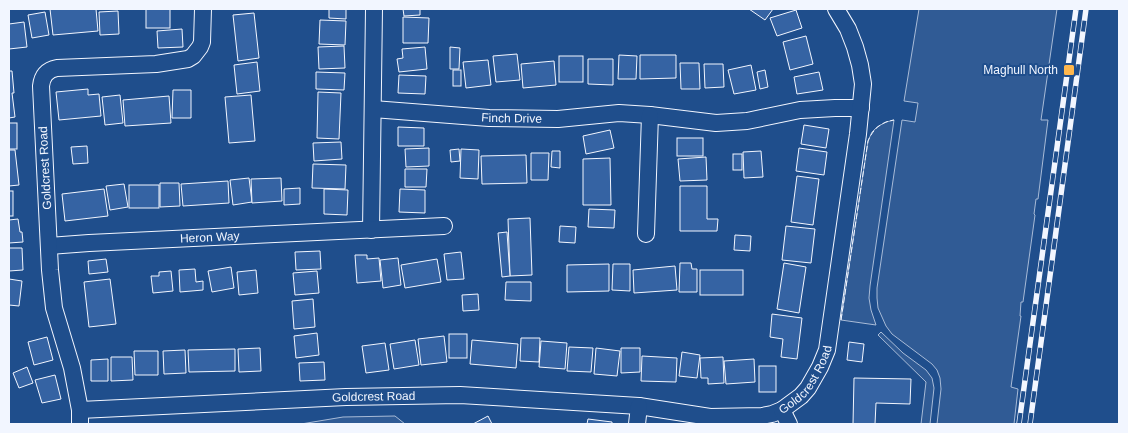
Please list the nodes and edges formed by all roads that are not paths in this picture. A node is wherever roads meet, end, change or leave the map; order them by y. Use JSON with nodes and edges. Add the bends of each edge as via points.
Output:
{"nodes":[{"id":1,"x":203,"y":9,"type":"edge"},
{"id":2,"x":374,"y":9,"type":"edge"},
{"id":3,"x":836,"y":9,"type":"edge"},
{"id":4,"x":860,"y":108,"type":"junction"},
{"id":5,"x":373,"y":109,"type":"junction"},
{"id":6,"x":650,"y":115,"type":"junction"},
{"id":7,"x":444,"y":226,"type":"dead end"},
{"id":8,"x":371,"y":230,"type":"junction"},
{"id":9,"x":646,"y":234,"type":"dead end"},
{"id":10,"x":49,"y":246,"type":"junction"},
{"id":11,"x":639,"y":406,"type":"junction"},
{"id":12,"x":80,"y":417,"type":"edge"},
{"id":13,"x":786,"y":417,"type":"edge"},
{"id":14,"x":637,"y":424,"type":"edge"}],
"edges":[{"from":1,"to":10,"type":"street","name":"Goldcrest Road","via":[[202,42],[198,52],[188,59],[156,64],[57,68],[44,75],[41,86]]},
{"from":2,"to":5,"type":"street"},
{"from":3,"to":4,"type":"street","name":"Goldcrest Road","via":[[848,29],[860,65],[863,84]]},
{"from":4,"to":6,"type":"street","name":"Finch Drive","via":[[800,110],[746,121],[716,123]]},
{"from":4,"to":13,"type":"street","name":"Goldcrest Road","via":[[827,350],[808,388],[792,404]]},
{"from":5,"to":6,"type":"street","name":"Finch Drive","via":[[488,118],[558,119],[619,113]]},
{"from":5,"to":8,"type":"street"},
{"from":6,"to":9,"type":"street"},
{"from":7,"to":8,"type":"street","name":"Heron Way"},
{"from":8,"to":10,"type":"street","name":"Heron Way"},
{"from":10,"to":12,"type":"street","name":"Goldcrest Road","via":[[54,308],[72,368]]},
{"from":11,"to":12,"type":"street","name":"Goldcrest Road","via":[[460,395],[346,397]]},
{"from":11,"to":13,"type":"street","name":"Goldcrest Road","via":[[710,417]]},
{"from":11,"to":14,"type":"street"}]}
